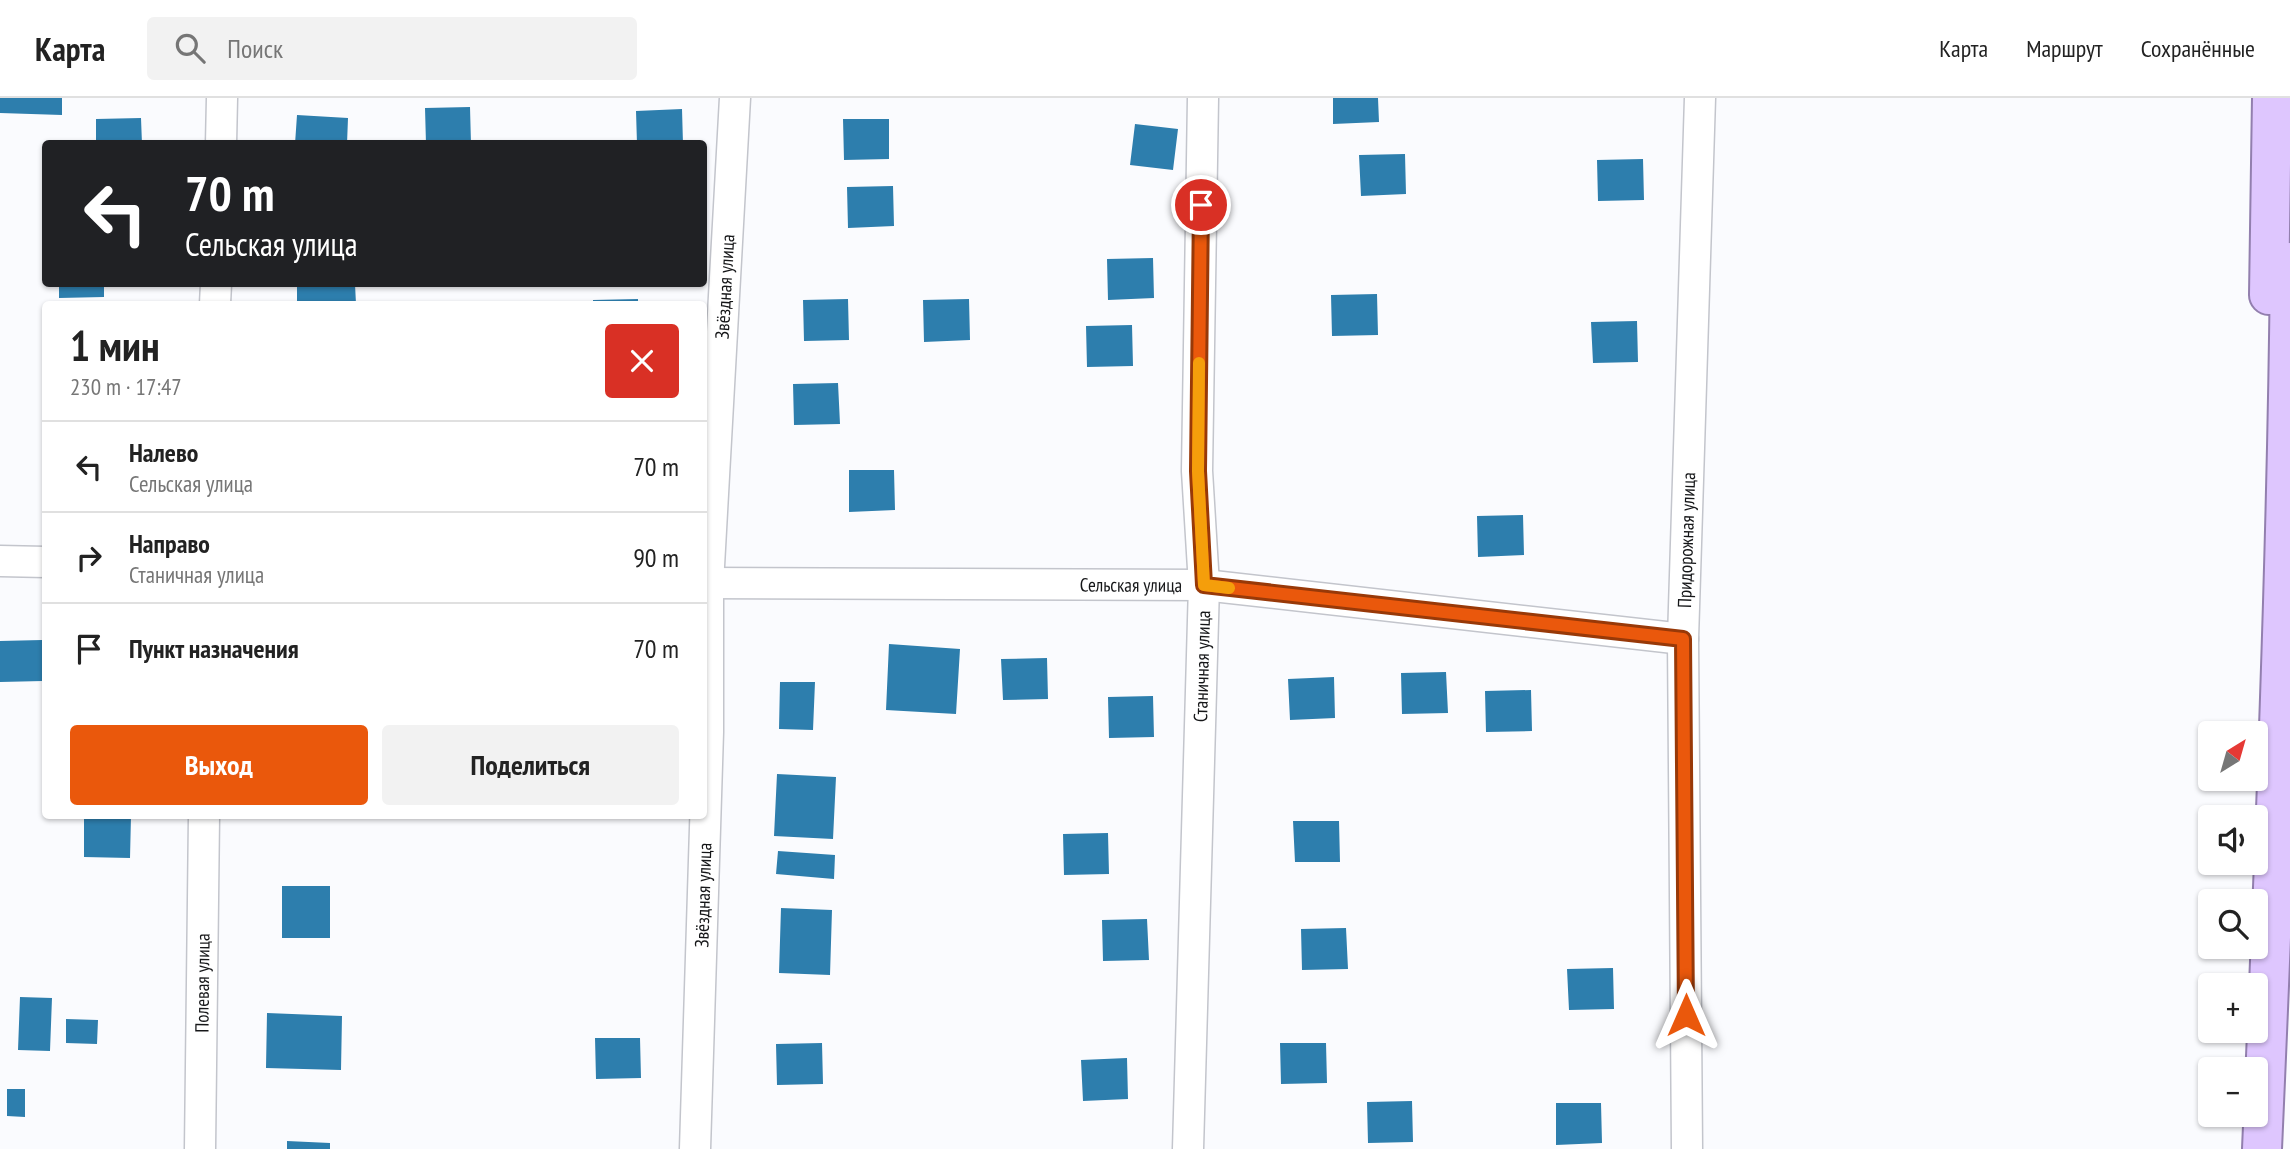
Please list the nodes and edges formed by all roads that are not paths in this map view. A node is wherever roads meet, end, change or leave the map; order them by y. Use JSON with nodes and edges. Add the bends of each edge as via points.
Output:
{"nodes":[{"id":1,"x":222,"y":98,"type":"edge"},
{"id":2,"x":735,"y":98,"type":"edge"},
{"id":3,"x":1203,"y":98,"type":"edge"},
{"id":4,"x":1700,"y":98,"type":"edge"},
{"id":5,"x":2272,"y":98,"type":"edge"},
{"id":6,"x":220,"y":140,"type":"edge"},
{"id":7,"x":2290,"y":262,"type":"edge"},
{"id":8,"x":0,"y":561,"type":"edge"},
{"id":9,"x":42,"y":562,"type":"edge"},
{"id":10,"x":707,"y":567,"type":"edge"},
{"id":11,"x":707,"y":584,"type":"edge"},
{"id":12,"x":1204,"y":585,"type":"junction"},
{"id":13,"x":1683,"y":639,"type":"junction"},
{"id":14,"x":707,"y":658,"type":"edge"},
{"id":15,"x":707,"y":764,"type":"edge"},
{"id":16,"x":2256,"y":805,"type":"edge"},
{"id":17,"x":204,"y":819,"type":"edge"},
{"id":18,"x":705,"y":819,"type":"edge"},
{"id":19,"x":2242,"y":1127,"type":"edge"},
{"id":20,"x":200,"y":1149,"type":"edge"},
{"id":21,"x":695,"y":1149,"type":"edge"},
{"id":22,"x":1188,"y":1149,"type":"edge"},
{"id":23,"x":1687,"y":1149,"type":"edge"},
{"id":24,"x":2241,"y":1149,"type":"edge"},
{"id":25,"x":2262,"y":1149,"type":"edge"}],
"edges":[{"from":1,"to":6,"type":"street"},
{"from":2,"to":10,"type":"street","name":"Звёздная улица"},
{"from":3,"to":12,"type":"street","name":"Станичная улица","via":[[1198,471]]},
{"from":4,"to":13,"type":"street","name":"Придорожная улица"},
{"from":5,"to":16,"type":"highway","via":[[2265,592]]},
{"from":7,"to":25,"type":"highway"},
{"from":8,"to":9,"type":"street"},
{"from":11,"to":12,"type":"street","name":"Сельская улица"},
{"from":12,"to":13,"type":"street","name":"Сельская улица"},
{"from":12,"to":22,"type":"street","name":"Станичная улица"},
{"from":13,"to":23,"type":"street","name":"Придорожная улица"},
{"from":14,"to":15,"type":"street","name":"Звёздная улица"},
{"from":17,"to":20,"type":"street","name":"Полевая улица"},
{"from":18,"to":21,"type":"street","name":"Звёздная улица"},
{"from":19,"to":24,"type":"highway"}]}
